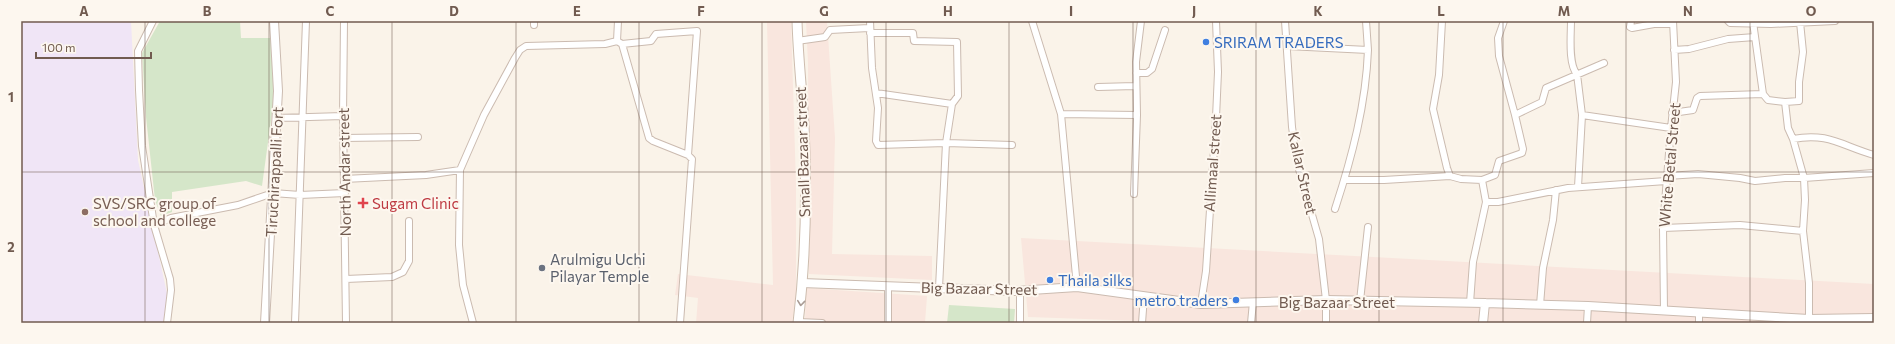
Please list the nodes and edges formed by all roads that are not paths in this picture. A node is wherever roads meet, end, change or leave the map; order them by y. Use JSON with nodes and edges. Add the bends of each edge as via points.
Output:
{"nodes":[{"id":1,"x":153,"y":21,"type":"edge"},
{"id":2,"x":274,"y":21,"type":"edge"},
{"id":3,"x":306,"y":21,"type":"edge"},
{"id":4,"x":344,"y":21,"type":"edge"},
{"id":5,"x":618,"y":21,"type":"edge"},
{"id":6,"x":797,"y":21,"type":"edge"},
{"id":7,"x":1032,"y":21,"type":"edge"},
{"id":8,"x":1141,"y":21,"type":"edge"},
{"id":9,"x":1216,"y":21,"type":"edge"},
{"id":10,"x":1285,"y":21,"type":"edge"},
{"id":11,"x":1366,"y":21,"type":"edge"},
{"id":12,"x":1442,"y":21,"type":"edge"},
{"id":13,"x":1504,"y":21,"type":"edge"},
{"id":14,"x":1571,"y":21,"type":"edge"},
{"id":15,"x":1631,"y":21,"type":"edge"},
{"id":16,"x":1728,"y":21,"type":"edge"},
{"id":17,"x":1835,"y":21,"type":"edge"},
{"id":18,"x":1673,"y":22,"type":"edge"},
{"id":19,"x":1753,"y":22,"type":"junction"},
{"id":20,"x":1800,"y":22,"type":"junction"},
{"id":21,"x":870,"y":27,"type":"edge"},
{"id":22,"x":1165,"y":30,"type":"dead end"},
{"id":23,"x":1755,"y":38,"type":"junction"},
{"id":24,"x":798,"y":41,"type":"junction"},
{"id":25,"x":619,"y":43,"type":"junction"},
{"id":26,"x":1288,"y":46,"type":"junction"},
{"id":27,"x":1368,"y":50,"type":"junction"},
{"id":28,"x":1674,"y":50,"type":"junction"},
{"id":29,"x":1604,"y":63,"type":"dead end"},
{"id":30,"x":1136,"y":73,"type":"junction"},
{"id":31,"x":1577,"y":74,"type":"junction"},
{"id":32,"x":1135,"y":86,"type":"junction"},
{"id":33,"x":1098,"y":87,"type":"dead end"},
{"id":34,"x":876,"y":93,"type":"junction"},
{"id":35,"x":1763,"y":94,"type":"junction"},
{"id":36,"x":1785,"y":102,"type":"junction"},
{"id":37,"x":952,"y":104,"type":"junction"},
{"id":38,"x":1672,"y":113,"type":"junction"},
{"id":39,"x":1061,"y":114,"type":"junction"},
{"id":40,"x":1138,"y":115,"type":"junction"},
{"id":41,"x":1515,"y":115,"type":"junction"},
{"id":42,"x":1582,"y":115,"type":"junction"},
{"id":43,"x":343,"y":116,"type":"junction"},
{"id":44,"x":276,"y":118,"type":"junction"},
{"id":45,"x":304,"y":118,"type":"junction"},
{"id":46,"x":1671,"y":128,"type":"junction"},
{"id":47,"x":418,"y":137,"type":"dead end"},
{"id":48,"x":343,"y":138,"type":"junction"},
{"id":49,"x":1793,"y":139,"type":"junction"},
{"id":50,"x":946,"y":143,"type":"junction"},
{"id":51,"x":1012,"y":145,"type":"dead end"},
{"id":52,"x":688,"y":155,"type":"junction"},
{"id":53,"x":1874,"y":155,"type":"edge"},
{"id":54,"x":460,"y":170,"type":"junction"},
{"id":55,"x":1874,"y":173,"type":"edge"},
{"id":56,"x":1450,"y":176,"type":"junction"},
{"id":57,"x":1804,"y":178,"type":"junction"},
{"id":58,"x":344,"y":179,"type":"junction"},
{"id":59,"x":1667,"y":179,"type":"junction"},
{"id":60,"x":1345,"y":180,"type":"junction"},
{"id":61,"x":1482,"y":180,"type":"junction"},
{"id":62,"x":1578,"y":187,"type":"junction"},
{"id":63,"x":1556,"y":190,"type":"junction"},
{"id":64,"x":273,"y":193,"type":"junction"},
{"id":65,"x":345,"y":194,"type":"junction"},
{"id":66,"x":1134,"y":194,"type":"dead end"},
{"id":67,"x":300,"y":195,"type":"junction"},
{"id":68,"x":1486,"y":202,"type":"junction"},
{"id":69,"x":1335,"y":209,"type":"dead end"},
{"id":70,"x":409,"y":221,"type":"dead end"},
{"id":71,"x":154,"y":225,"type":"junction"},
{"id":72,"x":1368,"y":227,"type":"dead end"},
{"id":73,"x":1663,"y":228,"type":"junction"},
{"id":74,"x":1803,"y":231,"type":"junction"},
{"id":75,"x":346,"y":279,"type":"junction"},
{"id":76,"x":802,"y":283,"type":"junction"},
{"id":77,"x":888,"y":286,"type":"junction"},
{"id":78,"x":1077,"y":287,"type":"junction"},
{"id":79,"x":939,"y":288,"type":"junction"},
{"id":80,"x":1020,"y":290,"type":"junction"},
{"id":81,"x":1144,"y":296,"type":"junction"},
{"id":82,"x":1326,"y":300,"type":"junction"},
{"id":83,"x":1360,"y":301,"type":"junction"},
{"id":84,"x":1253,"y":302,"type":"junction"},
{"id":85,"x":1470,"y":303,"type":"junction"},
{"id":86,"x":1485,"y":303,"type":"junction"},
{"id":87,"x":1201,"y":304,"type":"junction"},
{"id":88,"x":1540,"y":305,"type":"junction"},
{"id":89,"x":1588,"y":306,"type":"junction"},
{"id":90,"x":1664,"y":310,"type":"junction"},
{"id":91,"x":1699,"y":312,"type":"junction"},
{"id":92,"x":1874,"y":318,"type":"edge"},
{"id":93,"x":1809,"y":319,"type":"junction"},
{"id":94,"x":1792,"y":320,"type":"edge"},
{"id":95,"x":167,"y":323,"type":"edge"},
{"id":96,"x":265,"y":323,"type":"edge"},
{"id":97,"x":295,"y":323,"type":"edge"},
{"id":98,"x":346,"y":323,"type":"edge"},
{"id":99,"x":473,"y":323,"type":"edge"},
{"id":100,"x":680,"y":323,"type":"edge"},
{"id":101,"x":798,"y":323,"type":"edge"},
{"id":102,"x":822,"y":323,"type":"edge"},
{"id":103,"x":888,"y":323,"type":"edge"},
{"id":104,"x":1020,"y":323,"type":"edge"},
{"id":105,"x":1142,"y":323,"type":"edge"},
{"id":106,"x":1251,"y":323,"type":"edge"},
{"id":107,"x":1326,"y":323,"type":"edge"},
{"id":108,"x":1483,"y":323,"type":"edge"},
{"id":109,"x":1587,"y":323,"type":"edge"},
{"id":110,"x":1699,"y":323,"type":"edge"},
{"id":111,"x":1874,"y":323,"type":"edge"}],
"edges":[{"from":1,"to":71,"type":"street","via":[[138,54],[142,146]]},
{"from":2,"to":44,"type":"street","name":"Tiruchirappalli Fort","via":[[278,91]]},
{"from":3,"to":45,"type":"street"},
{"from":4,"to":43,"type":"street","name":"North Andar street"},
{"from":5,"to":25,"type":"street"},
{"from":6,"to":24,"type":"main road","name":"Small Bazaar street"},
{"from":7,"to":39,"type":"street"},
{"from":8,"to":30,"type":"street"},
{"from":9,"to":87,"type":"street","name":"Allimaal street","via":[[1216,118],[1206,271]]},
{"from":10,"to":26,"type":"street","name":"Kallar Street"},
{"from":11,"to":27,"type":"street"},
{"from":12,"to":56,"type":"street","via":[[1434,109]]},
{"from":13,"to":41,"type":"street","via":[[1498,38],[1499,56]]},
{"from":14,"to":31,"type":"street","via":[[1571,58],[1574,72]]},
{"from":15,"to":18,"type":"street","via":[[1632,28]]},
{"from":16,"to":19,"type":"street"},
{"from":17,"to":20,"type":"street"},
{"from":18,"to":28,"type":"street","name":"White Betal Street"},
{"from":19,"to":20,"type":"street"},
{"from":19,"to":23,"type":"street"},
{"from":20,"to":36,"type":"street","via":[[1803,52],[1799,102]]},
{"from":21,"to":24,"type":"street","via":[[830,30],[825,37]]},
{"from":21,"to":34,"type":"street"},
{"from":21,"to":37,"type":"street","via":[[913,33],[914,41],[957,42],[958,96]]},
{"from":22,"to":30,"type":"street","via":[[1152,69],[1147,73]]},
{"from":23,"to":28,"type":"street","via":[[1728,39],[1689,49]]},
{"from":23,"to":35,"type":"street"},
{"from":24,"to":76,"type":"main road","name":"Small Bazaar street","via":[[804,125]]},
{"from":25,"to":52,"type":"street","via":[[649,138]]},
{"from":25,"to":52,"type":"street","via":[[650,41],[656,34],[697,31]]},
{"from":25,"to":54,"type":"street","via":[[526,46],[520,50],[484,115]]},
{"from":26,"to":27,"type":"street"},
{"from":26,"to":82,"type":"street","name":"Kallar Street","via":[[1292,127],[1298,166],[1319,239]]},
{"from":27,"to":60,"type":"street","via":[[1363,104]]},
{"from":28,"to":38,"type":"street","name":"White Betal Street","via":[[1676,82]]},
{"from":29,"to":31,"type":"street"},
{"from":30,"to":32,"type":"street"},
{"from":31,"to":41,"type":"street","via":[[1546,88],[1542,102]]},
{"from":31,"to":42,"type":"street"},
{"from":32,"to":33,"type":"street"},
{"from":32,"to":40,"type":"street"},
{"from":34,"to":37,"type":"street"},
{"from":34,"to":50,"type":"street","via":[[878,145]]},
{"from":35,"to":36,"type":"street","via":[[1768,100]]},
{"from":35,"to":38,"type":"street","via":[[1700,96],[1693,110]]},
{"from":36,"to":49,"type":"street","via":[[1788,128]]},
{"from":37,"to":50,"type":"street"},
{"from":38,"to":46,"type":"street","name":"White Betal Street"},
{"from":39,"to":40,"type":"street"},
{"from":39,"to":78,"type":"street"},
{"from":40,"to":66,"type":"street"},
{"from":41,"to":61,"type":"street","via":[[1522,154],[1500,160],[1495,175]]},
{"from":42,"to":46,"type":"street"},
{"from":42,"to":62,"type":"street"},
{"from":43,"to":45,"type":"street"},
{"from":43,"to":48,"type":"street","name":"North Andar street"},
{"from":44,"to":45,"type":"street"},
{"from":44,"to":64,"type":"street","name":"Tiruchirappalli Fort"},
{"from":45,"to":67,"type":"street"},
{"from":46,"to":59,"type":"street","name":"White Betal Street"},
{"from":47,"to":48,"type":"street"},
{"from":48,"to":58,"type":"street","name":"North Andar street"},
{"from":49,"to":53,"type":"street","via":[[1805,136],[1831,139]]},
{"from":49,"to":57,"type":"street"},
{"from":50,"to":51,"type":"street"},
{"from":50,"to":79,"type":"street"},
{"from":52,"to":100,"type":"street","via":[[692,160]]},
{"from":54,"to":58,"type":"street","via":[[426,175]]},
{"from":54,"to":99,"type":"street","via":[[459,245],[462,285]]},
{"from":55,"to":57,"type":"street"},
{"from":56,"to":60,"type":"street"},
{"from":56,"to":61,"type":"street","via":[[1461,180]]},
{"from":57,"to":59,"type":"street","via":[[1755,182],[1698,174]]},
{"from":57,"to":74,"type":"street"},
{"from":58,"to":65,"type":"street","name":"North Andar street"},
{"from":59,"to":62,"type":"street"},
{"from":59,"to":73,"type":"street","name":"White Betal Street"},
{"from":60,"to":69,"type":"street"},
{"from":61,"to":68,"type":"street"},
{"from":62,"to":63,"type":"street"},
{"from":63,"to":68,"type":"street","via":[[1498,202]]},
{"from":63,"to":88,"type":"street","via":[[1554,220],[1543,268]]},
{"from":64,"to":67,"type":"street"},
{"from":64,"to":71,"type":"street","via":[[238,205],[171,218]]},
{"from":64,"to":96,"type":"street","name":"Tiruchirappalli Fort"},
{"from":65,"to":67,"type":"street"},
{"from":65,"to":75,"type":"street","name":"North Andar street"},
{"from":67,"to":97,"type":"street"},
{"from":68,"to":85,"type":"street","via":[[1473,262]]},
{"from":70,"to":75,"type":"street","via":[[408,261],[403,272],[392,277]]},
{"from":71,"to":95,"type":"street","via":[[170,278]]},
{"from":72,"to":83,"type":"street"},
{"from":73,"to":74,"type":"street","via":[[1740,224]]},
{"from":73,"to":90,"type":"street","name":"White Betal Street"},
{"from":74,"to":93,"type":"street","via":[[1809,283]]},
{"from":75,"to":98,"type":"street","name":"North Andar street"},
{"from":76,"to":77,"type":"street","name":"Big Bazaar Street"},
{"from":76,"to":101,"type":"main road","name":"Small Bazaar street","one_way":true},
{"from":77,"to":79,"type":"street","name":"Big Bazaar Street"},
{"from":77,"to":103,"type":"street"},
{"from":78,"to":80,"type":"street","name":"Big Bazaar Street"},
{"from":78,"to":81,"type":"street","name":"Big Bazaar Street"},
{"from":79,"to":80,"type":"street","name":"Big Bazaar Street"},
{"from":80,"to":104,"type":"street"},
{"from":81,"to":87,"type":"street","name":"Big Bazaar Street"},
{"from":81,"to":105,"type":"street"},
{"from":82,"to":83,"type":"street","name":"Big Bazaar Street"},
{"from":82,"to":84,"type":"street","name":"Big Bazaar Street"},
{"from":82,"to":107,"type":"street","name":"Kallar Street"},
{"from":83,"to":85,"type":"street","name":"Big Bazaar Street"},
{"from":84,"to":87,"type":"street","name":"Big Bazaar Street"},
{"from":84,"to":106,"type":"street"},
{"from":85,"to":86,"type":"street","name":"Big Bazaar Street"},
{"from":86,"to":88,"type":"street","name":"Big Bazaar Street"},
{"from":86,"to":108,"type":"street"},
{"from":88,"to":89,"type":"street","name":"Big Bazaar Street"},
{"from":89,"to":90,"type":"street","name":"Big Bazaar Street"},
{"from":89,"to":109,"type":"street"},
{"from":90,"to":91,"type":"street","name":"Big Bazaar Street"},
{"from":91,"to":94,"type":"street","name":"Big Bazaar Street"},
{"from":91,"to":110,"type":"street"},
{"from":92,"to":93,"type":"street","name":"Big Bazaar Street"},
{"from":92,"to":111,"type":"street"},
{"from":93,"to":94,"type":"street","name":"Big Bazaar Street"},
{"from":101,"to":102,"type":"street"}]}
